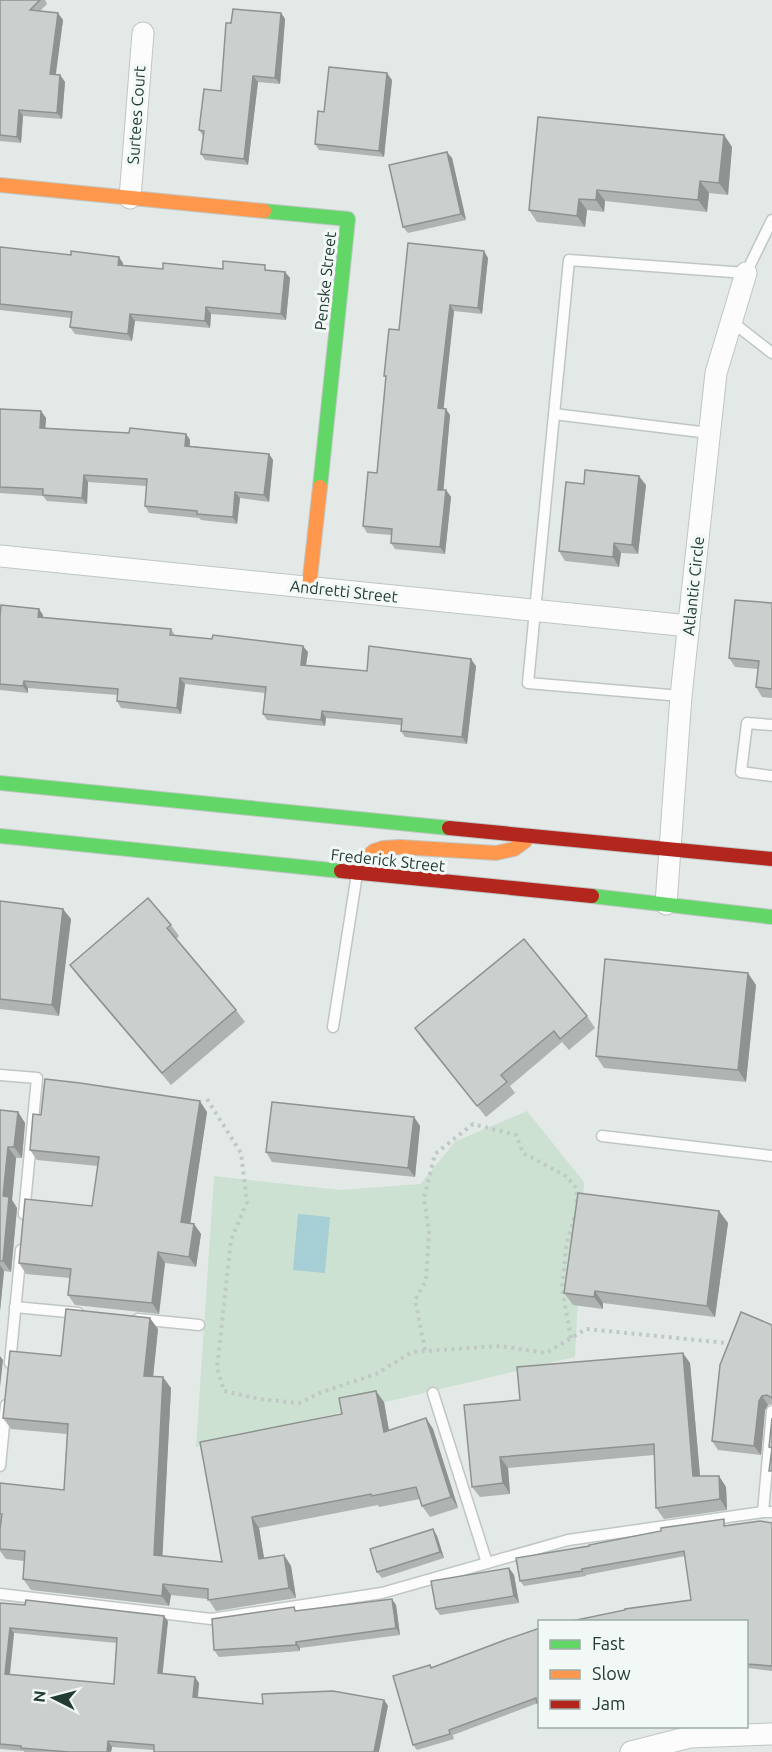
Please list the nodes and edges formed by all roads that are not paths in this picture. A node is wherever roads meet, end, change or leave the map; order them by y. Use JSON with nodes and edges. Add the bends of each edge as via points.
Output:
{"nodes":[{"id":1,"x":143,"y":33,"type":"dead end"},
{"id":2,"x":0,"y":185,"type":"edge"},
{"id":3,"x":130,"y":198,"type":"junction"},
{"id":4,"x":772,"y":220,"type":"edge"},
{"id":5,"x":746,"y":273,"type":"junction"},
{"id":6,"x":731,"y":321,"type":"junction"},
{"id":7,"x":772,"y":353,"type":"edge"},
{"id":8,"x":554,"y":414,"type":"junction"},
{"id":9,"x":709,"y":433,"type":"junction"},
{"id":10,"x":0,"y":556,"type":"edge"},
{"id":11,"x":309,"y":587,"type":"junction"},
{"id":12,"x":534,"y":610,"type":"junction"},
{"id":13,"x":689,"y":626,"type":"junction"},
{"id":14,"x":681,"y":696,"type":"junction"},
{"id":15,"x":772,"y":725,"type":"edge"},
{"id":16,"x":772,"y":776,"type":"edge"},
{"id":17,"x":0,"y":783,"type":"edge"},
{"id":18,"x":0,"y":836,"type":"edge"},
{"id":19,"x":532,"y":836,"type":"junction"},
{"id":20,"x":669,"y":849,"type":"junction"},
{"id":21,"x":772,"y":859,"type":"edge"},
{"id":22,"x":357,"y":873,"type":"junction"},
{"id":23,"x":666,"y":904,"type":"junction"},
{"id":24,"x":772,"y":917,"type":"edge"},
{"id":25,"x":333,"y":1027,"type":"dead end"},
{"id":26,"x":0,"y":1075,"type":"edge"},
{"id":27,"x":602,"y":1136,"type":"dead end"},
{"id":28,"x":772,"y":1156,"type":"edge"},
{"id":29,"x":15,"y":1307,"type":"junction"},
{"id":30,"x":84,"y":1314,"type":"edge"},
{"id":31,"x":130,"y":1318,"type":"edge"},
{"id":32,"x":199,"y":1325,"type":"dead end"},
{"id":33,"x":9,"y":1375,"type":"edge"},
{"id":34,"x":434,"y":1393,"type":"dead end"},
{"id":35,"x":6,"y":1398,"type":"edge"},
{"id":36,"x":772,"y":1411,"type":"edge"},
{"id":37,"x":0,"y":1466,"type":"edge"},
{"id":38,"x":768,"y":1512,"type":"edge"},
{"id":39,"x":487,"y":1563,"type":"junction"},
{"id":40,"x":0,"y":1594,"type":"edge"},
{"id":41,"x":772,"y":1734,"type":"edge"},
{"id":42,"x":691,"y":1744,"type":"edge"},
{"id":43,"x":631,"y":1752,"type":"edge"}],
"edges":[{"from":1,"to":3,"type":"street","name":"Surtees Court"},
{"from":2,"to":3,"type":"main road","name":"Penske Street"},
{"from":3,"to":11,"type":"main road","name":"Penske Street","via":[[348,219]]},
{"from":4,"to":5,"type":"lane"},
{"from":5,"to":6,"type":"street","name":"Atlantic Circle"},
{"from":5,"to":8,"type":"lane","via":[[569,261]]},
{"from":6,"to":7,"type":"lane"},
{"from":6,"to":9,"type":"street","name":"Atlantic Circle","via":[[716,373]]},
{"from":8,"to":9,"type":"lane"},
{"from":8,"to":12,"type":"lane"},
{"from":9,"to":13,"type":"street","name":"Atlantic Circle"},
{"from":10,"to":11,"type":"street","name":"Andretti Street"},
{"from":11,"to":12,"type":"street","name":"Andretti Street"},
{"from":12,"to":13,"type":"street","name":"Andretti Street"},
{"from":12,"to":14,"type":"lane","via":[[528,683]]},
{"from":13,"to":14,"type":"street","name":"Atlantic Circle"},
{"from":14,"to":20,"type":"street","name":"Atlantic Circle"},
{"from":15,"to":16,"type":"lane","via":[[747,723],[741,772]]},
{"from":17,"to":19,"type":"main road"},
{"from":18,"to":22,"type":"main road","name":"Frederick Street"},
{"from":19,"to":20,"type":"main road"},
{"from":19,"to":22,"type":"main road","via":[[514,849],[496,853],[383,848],[367,857]]},
{"from":20,"to":21,"type":"main road"},
{"from":20,"to":23,"type":"street","name":"Atlantic Circle"},
{"from":22,"to":23,"type":"main road","name":"Frederick Street"},
{"from":22,"to":25,"type":"lane"},
{"from":23,"to":24,"type":"main road","name":"Frederick Street"},
{"from":26,"to":29,"type":"lane","via":[[38,1078]]},
{"from":27,"to":28,"type":"lane"},
{"from":29,"to":30,"type":"lane"},
{"from":29,"to":33,"type":"lane"},
{"from":31,"to":32,"type":"lane"},
{"from":34,"to":39,"type":"lane"},
{"from":35,"to":37,"type":"lane"},
{"from":36,"to":38,"type":"lane"},
{"from":38,"to":39,"type":"lane","via":[[567,1540]]},
{"from":39,"to":40,"type":"lane","via":[[382,1593],[211,1619]]},
{"from":41,"to":42,"type":"street"},
{"from":42,"to":43,"type":"street"}]}
